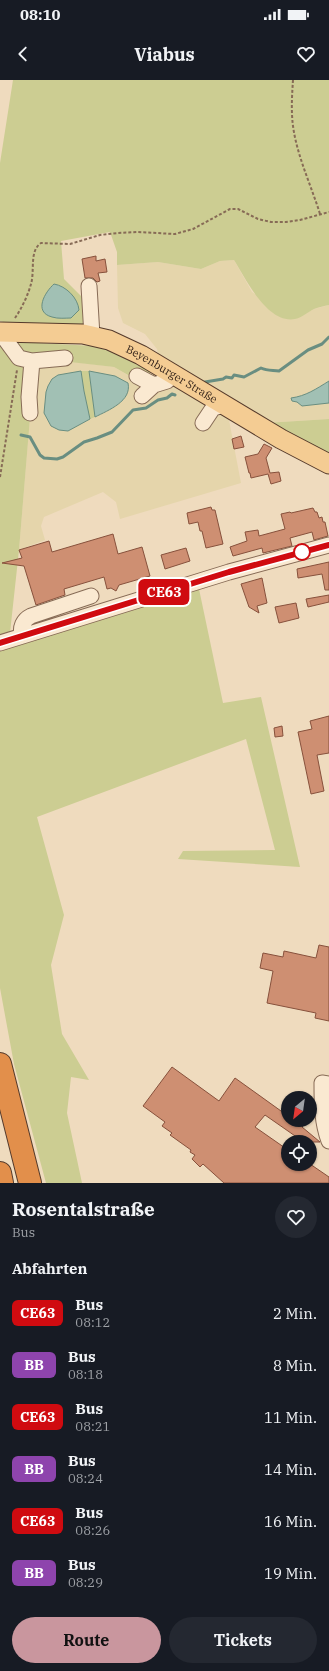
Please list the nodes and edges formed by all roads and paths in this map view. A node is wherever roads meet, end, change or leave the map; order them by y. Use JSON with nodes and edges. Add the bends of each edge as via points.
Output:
{"nodes":[{"id":1,"x":293,"y":80,"type":"edge"},
{"id":2,"x":329,"y":212,"type":"edge"},
{"id":3,"x":320,"y":214,"type":"junction"},
{"id":4,"x":89,"y":286,"type":"dead end"},
{"id":5,"x":6,"y":328,"type":"edge"},
{"id":6,"x":92,"y":336,"type":"junction"},
{"id":7,"x":64,"y":358,"type":"dead end"},
{"id":8,"x":22,"y":363,"type":"junction"},
{"id":9,"x":173,"y":374,"type":"junction"},
{"id":10,"x":137,"y":376,"type":"dead end"},
{"id":11,"x":154,"y":385,"type":"junction"},
{"id":12,"x":142,"y":396,"type":"dead end"},
{"id":13,"x":224,"y":405,"type":"junction"},
{"id":14,"x":30,"y":413,"type":"dead end"},
{"id":15,"x":203,"y":423,"type":"dead end"},
{"id":16,"x":329,"y":464,"type":"edge"},
{"id":17,"x":0,"y":477,"type":"edge"},
{"id":18,"x":329,"y":545,"type":"edge"},
{"id":19,"x":91,"y":596,"type":"dead end"},
{"id":20,"x":22,"y":636,"type":"junction"},
{"id":21,"x":0,"y":643,"type":"edge"},
{"id":22,"x":0,"y":1064,"type":"edge"},
{"id":23,"x":329,"y":1084,"type":"edge"},
{"id":24,"x":329,"y":1141,"type":"edge"},
{"id":25,"x":0,"y":1174,"type":"edge"},
{"id":26,"x":2,"y":1183,"type":"edge"},
{"id":27,"x":30,"y":1183,"type":"edge"}],
"edges":[{"from":1,"to":3,"type":"path","via":[[293,126]]},
{"from":2,"to":3,"type":"path"},
{"from":3,"to":5,"type":"path","via":[[300,220],[271,222],[238,209],[230,209],[193,229],[175,234],[118,233],[70,244],[41,243],[35,249],[34,268],[28,291]]},
{"from":4,"to":6,"type":"street"},
{"from":5,"to":6,"type":"main road","name":"Beyenburger Straße"},
{"from":5,"to":8,"type":"street","via":[[5,339]]},
{"from":6,"to":9,"type":"main road","name":"Beyenburger Straße","via":[[122,346]]},
{"from":7,"to":8,"type":"street"},
{"from":8,"to":14,"type":"street"},
{"from":8,"to":17,"type":"path"},
{"from":9,"to":11,"type":"street","via":[[167,381]]},
{"from":9,"to":13,"type":"main road","name":"Beyenburger Straße"},
{"from":10,"to":11,"type":"street"},
{"from":11,"to":12,"type":"street"},
{"from":13,"to":15,"type":"street","via":[[213,408]]},
{"from":13,"to":16,"type":"main road","name":"Beyenburger Straße"},
{"from":18,"to":20,"type":"street","via":[[229,572]]},
{"from":19,"to":20,"type":"street","via":[[30,616],[23,625]]},
{"from":20,"to":21,"type":"street"},
{"from":22,"to":27,"type":"highway"},
{"from":23,"to":24,"type":"street","via":[[322,1083],[324,1125]]},
{"from":25,"to":26,"type":"highway"}]}
